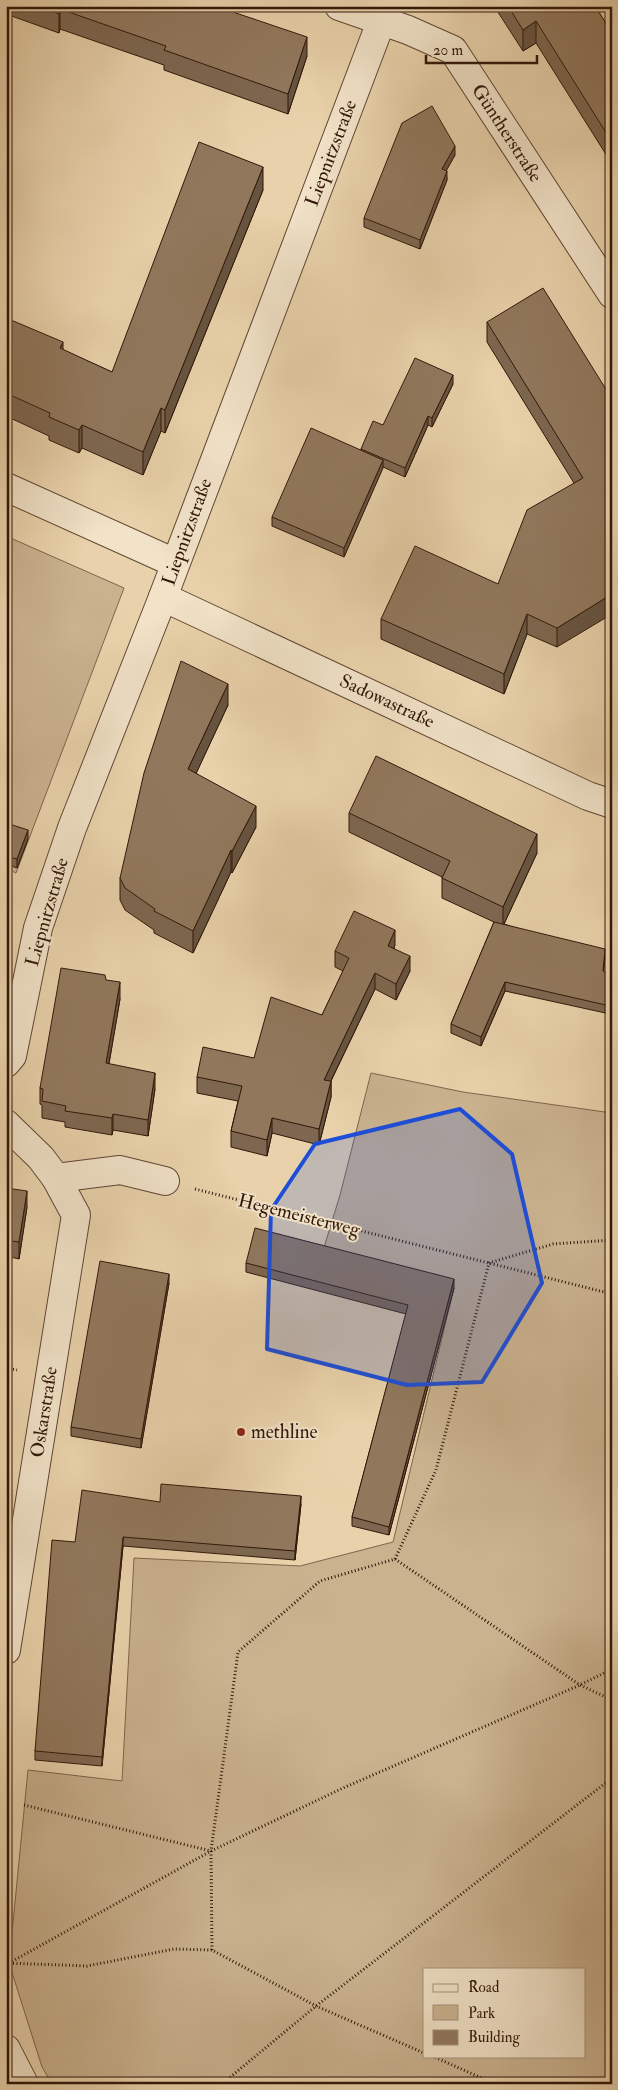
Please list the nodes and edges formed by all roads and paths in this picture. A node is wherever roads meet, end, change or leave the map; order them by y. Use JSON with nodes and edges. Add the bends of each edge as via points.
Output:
{"nodes":[{"id":1,"x":339,"y":6,"type":"edge"},
{"id":2,"x":384,"y":13,"type":"edge"},
{"id":3,"x":612,"y":294,"type":"edge"},
{"id":4,"x":6,"y":487,"type":"edge"},
{"id":5,"x":175,"y":563,"type":"junction"},
{"id":6,"x":163,"y":597,"type":"junction"},
{"id":7,"x":612,"y":804,"type":"edge"},
{"id":8,"x":6,"y":1063,"type":"edge"},
{"id":9,"x":6,"y":1124,"type":"edge"},
{"id":10,"x":56,"y":1178,"type":"junction"},
{"id":11,"x":165,"y":1181,"type":"joint"},
{"id":12,"x":612,"y":1240,"type":"edge"},
{"id":13,"x":489,"y":1263,"type":"junction"},
{"id":14,"x":612,"y":1294,"type":"edge"},
{"id":15,"x":395,"y":1559,"type":"junction"},
{"id":16,"x":6,"y":1650,"type":"edge"},
{"id":17,"x":612,"y":1668,"type":"edge"},
{"id":18,"x":580,"y":1685,"type":"junction"},
{"id":19,"x":612,"y":1700,"type":"edge"},
{"id":20,"x":612,"y":1778,"type":"edge"},
{"id":21,"x":24,"y":1804,"type":"dead end"},
{"id":22,"x":211,"y":1851,"type":"junction"},
{"id":23,"x":212,"y":1950,"type":"junction"},
{"id":24,"x":7,"y":1963,"type":"edge"},
{"id":25,"x":316,"y":2006,"type":"junction"},
{"id":26,"x":6,"y":2049,"type":"edge"},
{"id":27,"x":423,"y":2053,"type":"edge"},
{"id":28,"x":436,"y":2058,"type":"edge"},
{"id":29,"x":24,"y":2084,"type":"edge"},
{"id":30,"x":222,"y":2084,"type":"edge"},
{"id":31,"x":495,"y":2084,"type":"edge"}],
"edges":[{"from":1,"to":2,"type":"street","name":"Güntherstraße"},
{"from":2,"to":3,"type":"street","name":"Güntherstraße","via":[[453,50]]},
{"from":2,"to":5,"type":"street","name":"Liepnitzstraße"},
{"from":4,"to":5,"type":"street"},
{"from":5,"to":6,"type":"street","name":"Liepnitzstraße"},
{"from":6,"to":7,"type":"street","name":"Sadowastraße","via":[[588,796]]},
{"from":6,"to":8,"type":"street","name":"Liepnitzstraße","via":[[72,828],[38,928],[12,1056]]},
{"from":9,"to":10,"type":"street","via":[[41,1158]]},
{"from":10,"to":11,"type":"street","via":[[120,1170]]},
{"from":10,"to":16,"type":"street","name":"Oskarstraße","via":[[76,1215]]},
{"from":11,"to":13,"type":"path","name":"Hegemeisterweg"},
{"from":12,"to":13,"type":"path","via":[[552,1244]]},
{"from":13,"to":14,"type":"path","name":"Hegemeisterweg"},
{"from":13,"to":15,"type":"path","via":[[436,1470]]},
{"from":15,"to":18,"type":"path"},
{"from":15,"to":22,"type":"path","via":[[320,1581],[238,1652]]},
{"from":17,"to":18,"type":"path"},
{"from":18,"to":19,"type":"path"},
{"from":18,"to":22,"type":"path","via":[[343,1788]]},
{"from":20,"to":25,"type":"path"},
{"from":21,"to":22,"type":"path"},
{"from":22,"to":23,"type":"path"},
{"from":22,"to":24,"type":"path"},
{"from":23,"to":24,"type":"path","via":[[174,1950],[87,1966]]},
{"from":23,"to":25,"type":"path"},
{"from":25,"to":27,"type":"path"},
{"from":25,"to":30,"type":"path"},
{"from":26,"to":29,"type":"street"},
{"from":28,"to":31,"type":"path"}]}
